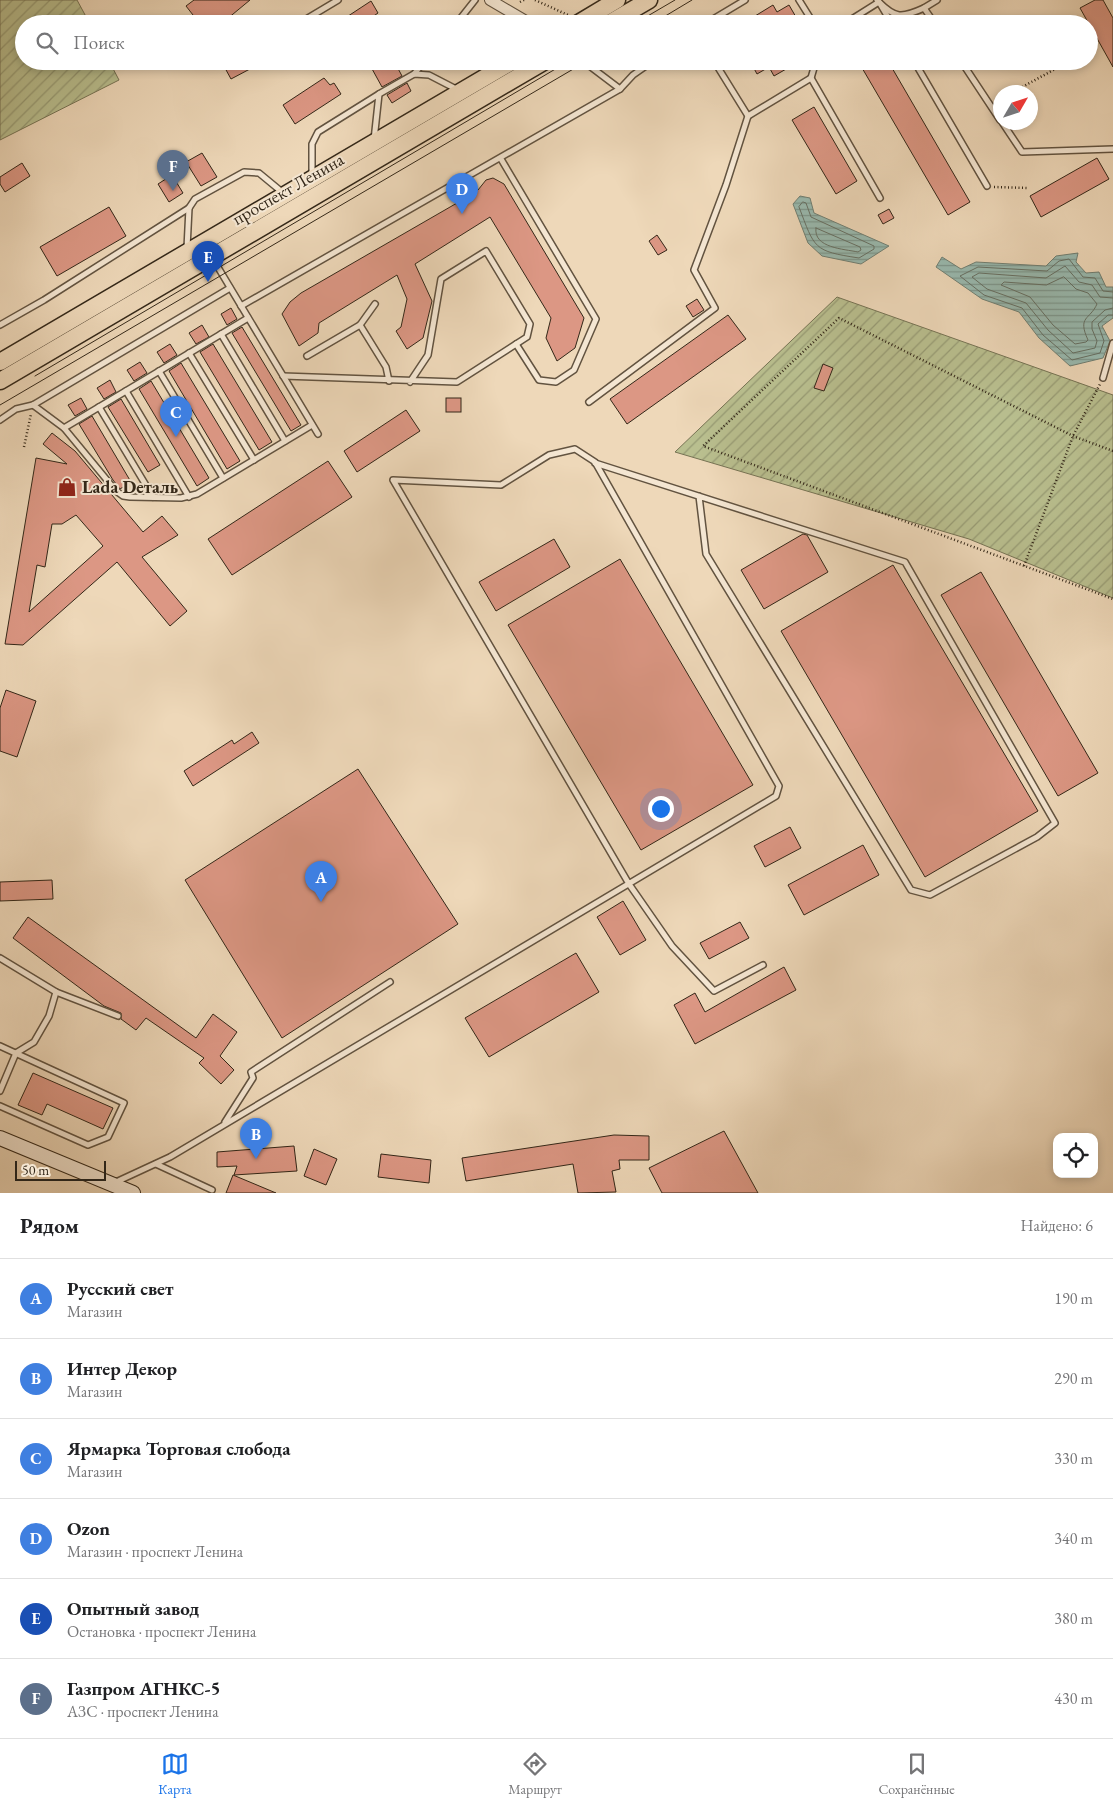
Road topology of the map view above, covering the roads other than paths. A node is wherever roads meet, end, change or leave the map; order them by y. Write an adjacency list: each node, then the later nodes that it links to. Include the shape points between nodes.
1 (338, 0): 11 (lane)
2 (475, 0): 12 (lane)
3 (490, 0): 13 (street)
4 (617, 0): 14 (main road)
5 (648, 0): 15 (main road)
6 (745, 0): 16 (lane)
7 (799, 0): 17 (lane)
8 (937, 0): 10 (lane)
9 (878, 1): 18 (lane); 19 (lane); 20 (lane, via 892,14)
10 (924, 8): 21 (lane); 22 (lane)
11 (313, 15)
12 (463, 15)
13 (516, 15)
14 (586, 15)
15 (623, 15)
16 (721, 15)
17 (808, 15)
18 (857, 15)
19 (887, 15)
20 (899, 15)
21 (908, 15)
22 (929, 15)
23 (417, 70): 32 (lane)
24 (497, 70): 35 (main road, проспект Ленина)
25 (530, 70): 50 (main road, проспект Ленина)
26 (595, 70): 34 (lane)
27 (640, 70): 34 (lane)
28 (720, 70): 38 (lane)
29 (814, 70): 33 (lane)
30 (919, 70): 44 (lane)
31 (966, 70): 37 (lane)
32 (414, 74): 35 (lane, via 429,76); 36 (lane)
33 (812, 78): 38 (lane); 46 (lane)
34 (620, 89): 42 (lane)
35 (461, 91): 40 (main road, проспект Ленина)
36 (379, 94): 40 (lane); 43 (lane, via 318,132 312,144)
37 (993, 109)
38 (748, 116): 70 (lane, via 694,270 715,308)
39 (1007, 130): 41 (lane, via 1022,152)
40 (373, 143): 43 (main road, проспект Ленина)
41 (1113, 149)
42 (501, 159): 53 (lane); 59 (lane, via 596,319 574,370 556,382 539,380)
43 (312, 178): 45 (main road, проспект Ленина)
44 (987, 186)
45 (284, 194): 47 (lane, via 259,173 244,172 195,199); 48 (main road, проспект Ленина)
46 (880, 198)
47 (189, 208): 49 (lane); 55 (lane)
48 (203, 242): 49 (main road, проспект Ленина); 50 (main road)
49 (187, 252): 62 (main road, проспект Ленина)
50 (212, 257): 51 (lane); 66 (main road, проспект Ленина)
51 (230, 288): 53 (lane); 71 (lane)
52 (375, 304): 56 (lane)
53 (241, 306): 54 (lane)
54 (248, 318): 57 (lane); 64 (lane)
55 (0, 325)
56 (360, 325): 61 (lane); 67 (lane, via 386,367)
57 (221, 334): 60 (lane); 77 (lane)
58 (1113, 343): 65 (lane)
59 (516, 344): 68 (lane, via 457,382); 68 (lane, via 527,337 530,324 486,251 441,279 428,355)
60 (189, 353): 63 (lane); 78 (lane)
61 (307, 356)
62 (0, 362)
63 (159, 371): 69 (lane); 80 (lane)
64 (283, 376): 67 (lane); 74 (lane)
65 (1103, 378)
66 (0, 381)
67 (389, 381): 68 (lane)
68 (410, 382)
69 (126, 391): 72 (lane); 83 (lane)
70 (589, 402)
71 (33, 405): 73 (lane, via 16,409); 75 (lane)
72 (99, 407): 75 (lane); 82 (lane)
73 (0, 420)
74 (312, 425): 76 (lane); 77 (lane)
75 (64, 428): 82 (lane, via 119,494)
76 (318, 434)
77 (286, 441): 78 (lane)
78 (254, 460): 80 (lane)
79 (594, 462): 81 (lane); 84 (lane, via 779,786 776,796); 84 (lane, via 575,449 549,455 502,485 393,480)
80 (223, 478): 83 (lane)
81 (699, 496): 81 (lane, via 905,562 1055,823 1037,837 930,895 911,890 706,554)
82 (153, 497): 83 (lane)
83 (189, 497)
84 (629, 884): 86 (lane, via 672,946 714,991); 94 (lane)
85 (0, 958): 88 (lane)
86 (763, 965)
87 (390, 982): 94 (lane, via 251,1072 253,1078)
88 (56, 992): 89 (lane); 91 (lane, via 49,1016 34,1042)
89 (118, 1016)
90 (0, 1046): 91 (lane)
91 (16, 1053): 92 (lane); 93 (lane, via 124,1103 108,1137 88,1145)
92 (0, 1091)
93 (0, 1106)
94 (225, 1123): 96 (lane)
95 (0, 1138): 97 (street)
96 (156, 1164): 97 (lane); 98 (lane)
97 (110, 1184): 99 (street)
98 (212, 1190)
99 (133, 1193)

